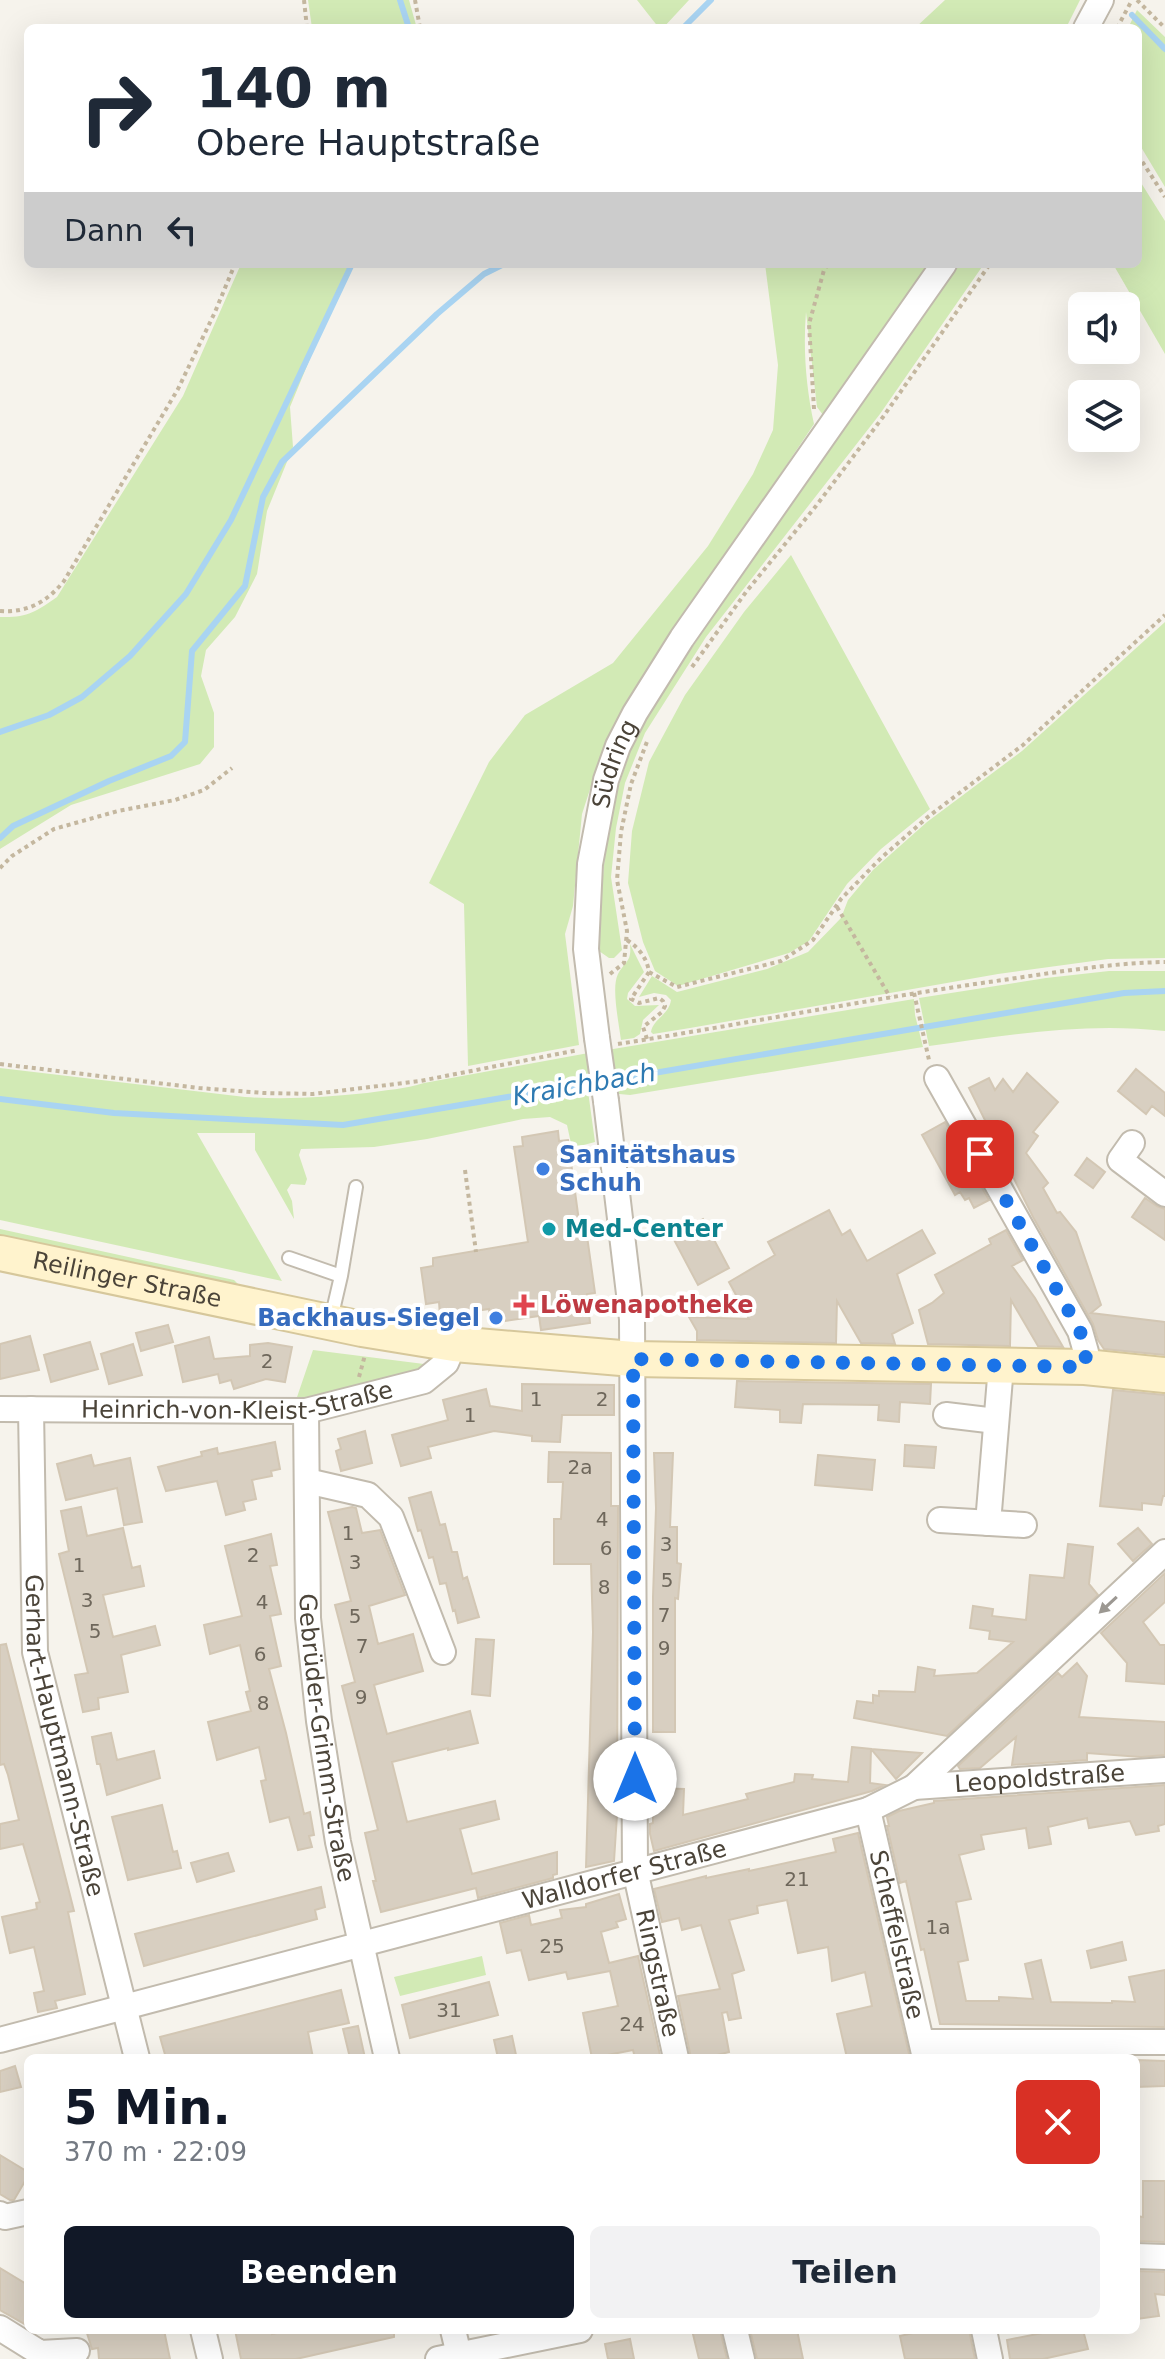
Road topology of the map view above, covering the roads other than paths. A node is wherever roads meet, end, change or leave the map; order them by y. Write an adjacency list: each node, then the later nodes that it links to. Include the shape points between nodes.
1 (1101, 0): 2 (street)
2 (1088, 24)
3 (941, 268): 13 (street, Südring, bridge, via 682,638 635,713 606,780 590,864 586,949)
4 (932, 1067): 15 (street, via 1080,1331)
5 (1132, 1143): 7 (street, via 1120,1160)
6 (356, 1187): 10 (lane)
7 (1165, 1194)
8 (0, 1253): 11 (main road, Reilinger Straße)
9 (289, 1258): 10 (lane)
10 (341, 1276): 11 (lane)
11 (330, 1322): 12 (main road, Reilinger Straße)
12 (454, 1344): 13 (main road, Reilinger Straße); 19 (street, Heinrich-von-Kleist-Straße, via 446,1363 424,1381)
13 (633, 1359): 14 (main road, Reilinger Straße); 31 (street, Ringstraße)
14 (1001, 1366): 15 (main road, Reilinger Straße); 21 (street)
15 (1085, 1367): 16 (main road, Reilinger Straße)
16 (1165, 1375)
17 (0, 1409): 18 (street, Heinrich-von-Kleist-Straße)
18 (31, 1409): 19 (street, Heinrich-von-Kleist-Straße); 33 (street, Gerhart-Hauptmann-Straße, via 35,1652)
19 (306, 1411): 22 (street, Gebrüder-Grimm-Straße)
20 (946, 1415): 21 (street)
21 (996, 1421): 24 (street)
22 (307, 1481): 27 (street, via 368,1495 391,1517); 32 (street, Gebrüder-Grimm-Straße, via 308,1618 319,1721)
23 (940, 1520): 24 (street)
24 (988, 1523): 25 (street)
25 (1024, 1525)
26 (1165, 1552): 29 (street, Walldorfer Straße, one-way to 29)
27 (443, 1652)
28 (1165, 1770): 29 (street, Leopoldstraße)
29 (914, 1787): 30 (street, Walldorfer Straße)
30 (868, 1810): 31 (street, Walldorfer Straße); 36 (street, Scheffelstraße)
31 (635, 1870): 32 (street, Walldorfer Straße); 39 (street, Ringstraße)
32 (361, 1944): 33 (street, Walldorfer Straße); 38 (street, Gebrüder-Grimm-Straße)
33 (125, 2007): 34 (street, Walldorfer Straße); 37 (street, Gerhart-Hauptmann-Straße)
34 (0, 2040)
35 (1165, 2042): 36 (street)
36 (923, 2050)
37 (136, 2054)
38 (386, 2054)
39 (675, 2054)
40 (24, 2213): 41 (street)
41 (0, 2214)
42 (1140, 2256): 43 (street)
43 (1165, 2257)
44 (0, 2328): 50 (street, via 40,2353)
45 (204, 2334): 52 (street)
46 (453, 2334): 51 (street)
47 (561, 2334): 51 (street)
48 (736, 2334): 53 (street)
49 (985, 2334): 54 (street)
50 (77, 2351)
51 (453, 2357)
52 (210, 2359)
53 (742, 2359)
54 (990, 2359)

